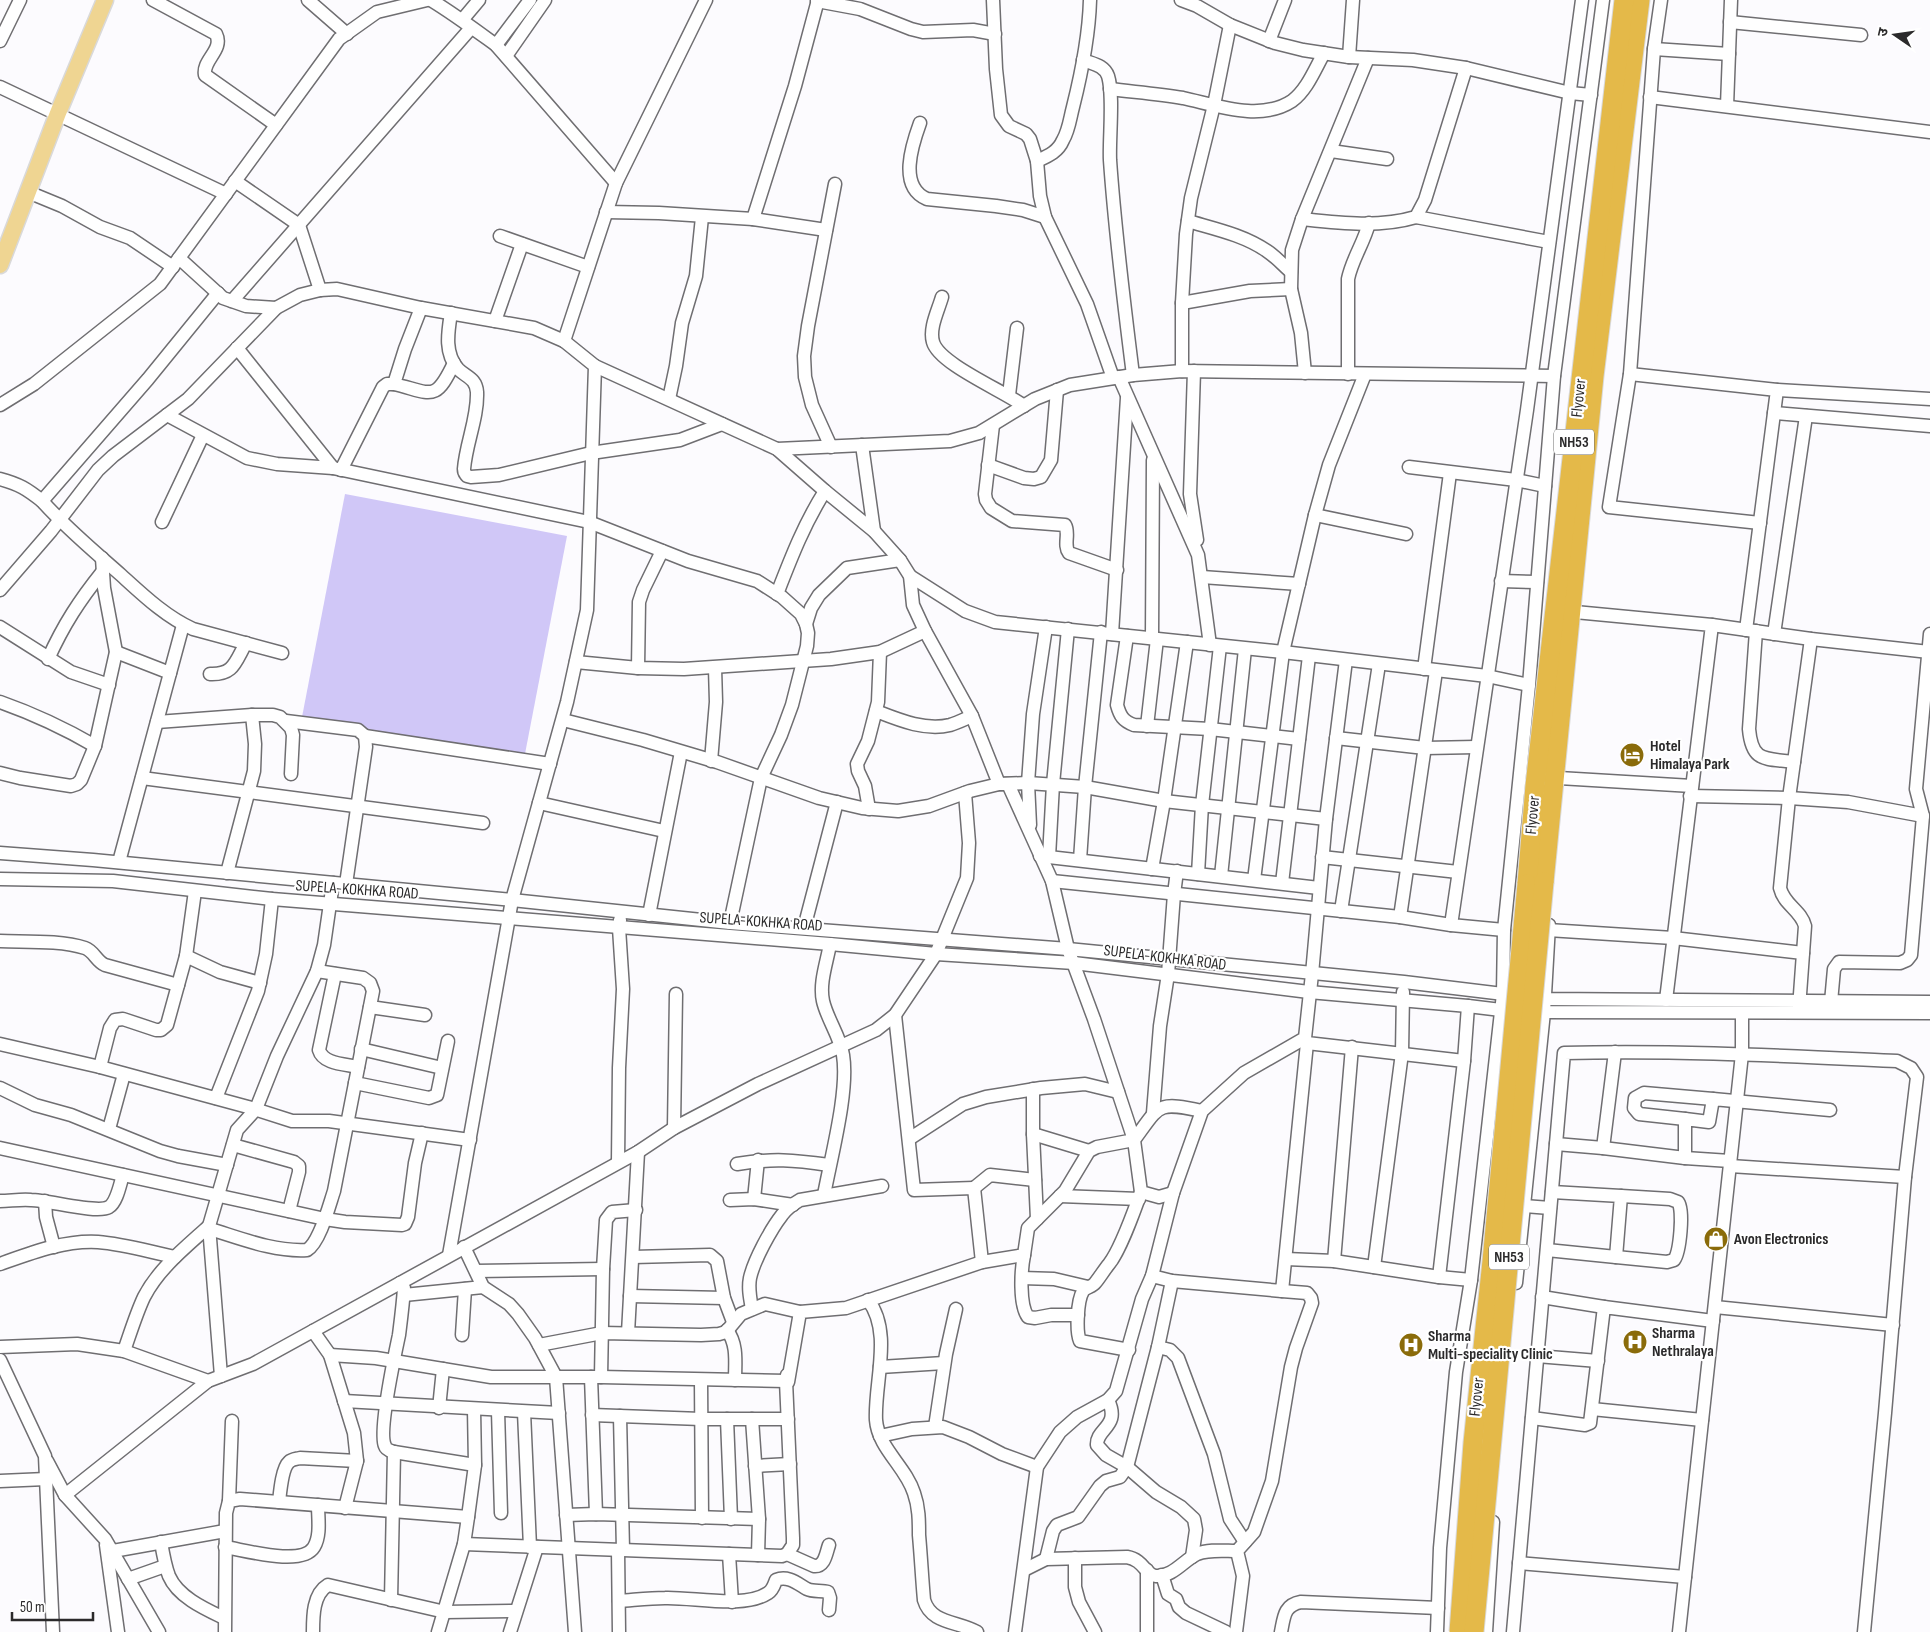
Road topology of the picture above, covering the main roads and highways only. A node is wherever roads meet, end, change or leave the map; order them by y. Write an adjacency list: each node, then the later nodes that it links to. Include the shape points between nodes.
1 (105, 0): 4 (main road, via 28,192)
2 (1624, 0): 6 (highway, Flyover / NH53, bridge, via 1535,785 1473,1443)
3 (1640, 0): 7 (highway, Flyover / NH53, bridge, via 1594,376)
4 (6, 231): 5 (main road)
5 (0, 266)
6 (1459, 1632)
7 (1474, 1632)

